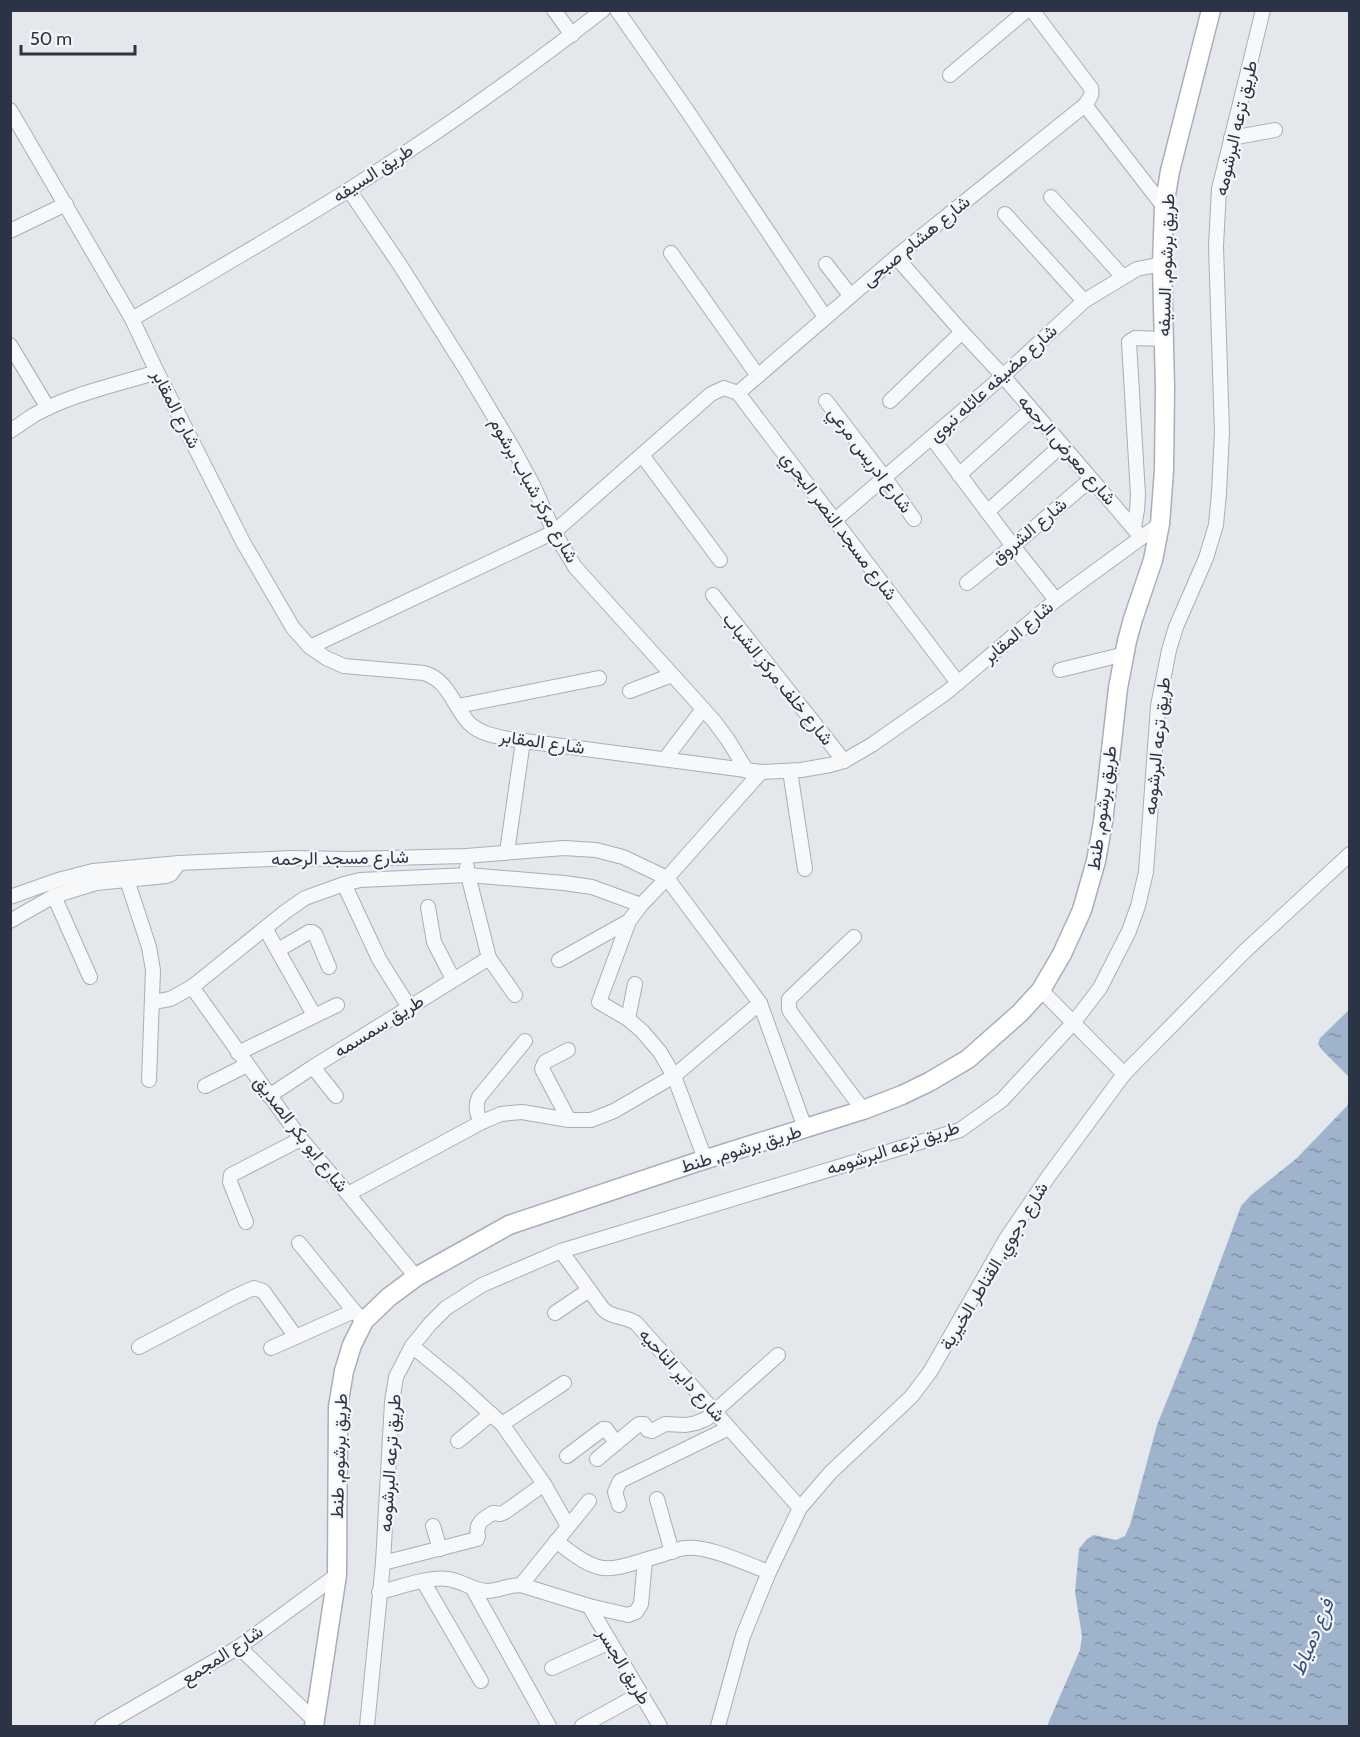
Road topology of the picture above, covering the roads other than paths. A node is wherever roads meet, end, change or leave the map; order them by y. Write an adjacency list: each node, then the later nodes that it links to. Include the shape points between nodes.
1 (554, 10): 8 (street)
2 (603, 10): 8 (street, طريق السيفه)
3 (617, 10): 27 (street)
4 (1027, 10): 9 (street)
5 (1032, 10): 10 (street, شارع هشام صبحى, via 1091,90)
6 (1211, 10): 17 (main road, طريق برشوم, السيفه)
7 (1263, 10): 13 (street, طريق ترعه البرشومه)
8 (572, 35): 14 (street, طريق السيفه)
9 (950, 75)
10 (1085, 105): 17 (street); 21 (street, شارع هشام صبحى)
11 (10, 111): 16 (street, شارع المقابر)
12 (1275, 130): 13 (street)
13 (1232, 138): 106 (street, طريق ترعه البرشومه, via 1219,189 1217,220 1221,432 1216,525 1169,650 1158,706 1146,872 1138,906 1100,988)
14 (348, 190): 28 (street, طريق السيفه); 51 (street, شارع مركز شباب برشوم, via 471,378 519,458)
15 (1051, 197): 24 (street)
16 (66, 204): 19 (street); 28 (street, شارع المقابر)
17 (1164, 207): 23 (main road, طريق برشوم, السيفه)
18 (1005, 214): 26 (street)
19 (10, 231)
20 (671, 253): 33 (street)
21 (896, 256): 25 (street, شارع هشام صبحى); 29 (street, شارع معرض الرحمه)
22 (826, 264): 25 (street)
23 (1162, 264): 24 (street, شارع مضيفه عائله نبوى, via 1137,269); 30 (main road, طريق برشوم, السيفه)
24 (1123, 277): 26 (street, شارع مضيفه عائله نبوى)
25 (850, 295): 27 (street, شارع هشام صبحى)
26 (1084, 301): 34 (street, شارع مضيفه عائله نبوى)
27 (825, 317): 33 (street, شارع هشام صبحى)
28 (132, 319): 32 (street, شارع المقابر)
29 (962, 332): 34 (street, شارع معرض الرحمه); 37 (street)
30 (1163, 339): 50 (main road, طريق برشوم, السيفه, via 1164,470); 52 (street, via 1129,342)
31 (10, 345): 38 (street)
32 (157, 372): 38 (street); 58 (street, شارع المقابر, via 248,551 289,621)
33 (758, 376): 35 (street, شارع هشام صبحى)
34 (1003, 376): 39 (street, شارع معرض الرحمه); 41 (street, شارع مضيفه عائله نبوى)
35 (738, 393): 43 (street, via 724,388 711,394); 49 (street, شارع مسجد النصر البحري)
36 (826, 400): 45 (street, شارع ادريس مرعي)
37 (890, 401)
38 (48, 408): 40 (street)
39 (1031, 410): 42 (street, شارع معرض الرحمه); 44 (street)
40 (10, 431)
41 (932, 438): 44 (street); 45 (street, شارع مضيفه عائله نبوى)
42 (1062, 445): 46 (street, شارع معرض الرحمه); 47 (street)
43 (642, 454): 51 (street); 54 (street)
44 (959, 475): 47 (street)
45 (885, 478): 48 (street, شارع ادريس مرعي); 49 (street, شارع مضيفه عائله نبوى)
46 (1091, 479): 52 (street, شارع معرض الرحمه); 53 (street, شارع الشروق)
47 (987, 512): 53 (street)
48 (914, 519)
49 (835, 520): 63 (street, شارع مسجد النصر البحري)
50 (1160, 524): 52 (street, شارع المقابر); 59 (main road, طريق برشوم, طنط)
51 (554, 532): 58 (street); 61 (street, شارع مركز شباب برشوم, via 575,567)
52 (1137, 532): 57 (street, شارع المقابر)
53 (1013, 546): 55 (street, شارع الشروق); 57 (street)
54 (720, 560)
55 (967, 583)
56 (713, 596): 69 (street, شارع خلف مركز الشباب)
57 (1056, 600): 63 (street, شارع المقابر)
58 (310, 647): 65 (street, شارع المقابر, via 344,666 431,675)
59 (1125, 654): 60 (street); 98 (main road, طريق برشوم, طنط, via 1096,861 1082,910)
60 (1060, 669)
61 (672, 675): 64 (street); 66 (street, شارع مركز شباب برشوم)
62 (599, 678): 65 (street)
63 (958, 683): 69 (street, شارع المقابر, via 903,725)
64 (630, 691)
65 (458, 705): 67 (street, شارع المقابر, via 470,724 481,731)
66 (704, 709): 68 (street); 70 (street, شارع مركز شباب برشوم)
67 (523, 741): 68 (street, شارع المقابر); 72 (street)
68 (664, 759): 70 (street, شارع المقابر)
69 (844, 761): 71 (street, شارع المقابر)
70 (754, 771): 71 (street, شارع المقابر); 79 (street)
71 (790, 771): 76 (street)
72 (507, 852): 74 (street, شارع مسجد الرحمه); 79 (street, شارع مسجد الرحمه, via 596,850 623,857)
73 (1350, 854): 112 (street, شارع دجوي, القناطر الخيرية, via 1245,951)
74 (466, 856): 75 (street, شارع مسجد الرحمه); 77 (street)
75 (179, 863): 78 (street, شارع مسجد الرحمه); 80 (street, via 166,876)
76 (805, 869)
77 (468, 875): 81 (street); 84 (street, via 592,887); 91 (street)
78 (94, 877): 80 (street); 82 (street); 83 (street, شارع مسجد الرحمه, via 58,880)
79 (667, 879): 84 (street); 101 (street)
80 (127, 880): 100 (street, via 150,947)
81 (344, 884): 88 (street, via 305,898); 103 (street, via 379,959)
82 (54, 896): 86 (street); 94 (street)
83 (10, 897)
84 (641, 905): 87 (street)
85 (428, 907): 95 (street, via 434,942)
86 (12, 916)
87 (629, 921): 92 (street); 105 (street, via 599,1003)
88 (265, 928): 90 (street); 97 (street)
89 (854, 937): 118 (street, via 789,999 789,1004 792,1014)
90 (278, 950): 93 (street, via 312,932); 104 (street)
91 (489, 958): 95 (street, طريق سمسمه); 99 (street)
92 (560, 960)
93 (329, 967)
94 (90, 977)
95 (453, 979): 103 (street, طريق سمسمه)
96 (635, 984): 105 (street)
97 (192, 987): 100 (street, via 170,999); 109 (street, شارع ابو بكر الصديق)
98 (1041, 990): 106 (street); 118 (main road, طريق برشوم, طنط, via 968,1059 929,1083)
99 (515, 995)
100 (153, 1002): 114 (street)
101 (760, 1003): 113 (street); 121 (street)
102 (337, 1005): 104 (street)
103 (409, 1007): 111 (street, طريق سمسمه)
104 (314, 1015): 109 (street)
105 (628, 1019): 113 (street, via 652,1041)
106 (1074, 1022): 112 (street); 127 (street, طريق ترعه البرشومه, via 1002,1100 960,1130)
107 (525, 1041): 120 (street, via 479,1097 477,1112)
108 (568, 1050): 119 (street, via 545,1062 543,1069)
109 (238, 1053): 110 (street, شارع ابو بكر الصديق)
110 (247, 1065): 115 (street); 116 (street, شارع ابو بكر الصديق)
111 (313, 1066): 116 (street, طريق سمسمه); 117 (street)
112 (1124, 1074): 150 (street, شارع دجوي, القناطر الخيرية, via 1006,1239 930,1372 911,1397 831,1472)
113 (674, 1076): 119 (street, via 614,1111 591,1120); 123 (street)
114 (149, 1080)
115 (205, 1086)
116 (269, 1096): 122 (street, شارع ابو بكر الصديق)
117 (336, 1096)
118 (862, 1110): 121 (main road, طريق برشوم, طنط)
119 (568, 1120): 120 (street, via 522,1112 501,1114)
120 (482, 1122): 124 (street)
121 (806, 1128): 123 (main road, طريق برشوم, طنط)
122 (301, 1139): 124 (street, شارع ابو بكر الصديق); 125 (street, via 231,1175 230,1182)
123 (705, 1159): 128 (main road, طريق برشوم, طنط, via 509,1225)
124 (348, 1194): 128 (street, شارع ابو بكر الصديق)
125 (246, 1221)
126 (299, 1243): 131 (street)
127 (561, 1251): 129 (street, شارع داير الناحيه); 133 (street, طريق ترعه البرشومه, via 482,1285 446,1308)
128 (416, 1277): 131 (main road, طريق برشوم, طنط)
129 (590, 1290): 130 (street); 138 (street, شارع داير الناحيه, via 611,1316 636,1323)
130 (555, 1313)
131 (359, 1316): 132 (street); 159 (main road, طريق برشوم, طنط, via 338,1407)
132 (296, 1337): 134 (street, via 263,1291 254,1288); 135 (street)
133 (412, 1346): 139 (street); 157 (street, طريق ترعه البرشومه, via 396,1377 392,1402)
134 (139, 1347)
135 (271, 1348)
136 (778, 1355): 138 (street)
137 (564, 1383): 140 (street)
138 (714, 1411): 141 (street, شارع داير الناحيه); 143 (street, via 696,1423 665,1424 652,1431 639,1424)
139 (491, 1414): 140 (street); 142 (street)
140 (502, 1424): 146 (street)
141 (729, 1428): 149 (street, via 620,1481 615,1492); 150 (street, شارع داير الناحيه)
142 (458, 1441)
143 (616, 1443): 144 (street, via 603,1429); 145 (street)
144 (567, 1456)
145 (597, 1459)
146 (544, 1484): 152 (street); 154 (street, via 505,1512 493,1513 480,1522 477,1539)
147 (657, 1499): 155 (street)
148 (589, 1501): 152 (street)
149 (619, 1505)
150 (800, 1508): 158 (street, شارع دجوي, القناطر الخيرية)
151 (433, 1526): 154 (street)
152 (568, 1526): 153 (street)
153 (556, 1541): 156 (street, via 594,1567 615,1569); 161 (street)
154 (440, 1549): 157 (street)
155 (672, 1552): 156 (street); 158 (street, via 706,1549)
156 (645, 1560): 164 (street, via 641,1604 636,1612 627,1615)
157 (383, 1563): 163 (street, طريق ترعه البرشومه)
158 (769, 1572): 178 (street, شارع دجوي, القناطر الخيرية, via 743,1636)
159 (337, 1575): 166 (street, شارع المجمع); 170 (main road, طريق برشوم, طنط)
160 (423, 1581): 162 (street, via 448,1579); 163 (street); 168 (street)
161 (521, 1585): 162 (street, via 489,1591); 164 (street)
162 (473, 1589): 173 (street)
163 (379, 1592): 172 (street, طريق ترعه البرشومه)
164 (589, 1606): 165 (street, طريق الجسر)
165 (610, 1642): 167 (street); 169 (street, طريق الجسر)
166 (239, 1647): 170 (street); 171 (street, شارع المجمع)
167 (552, 1668)
168 (481, 1681)
169 (640, 1694): 176 (street); 177 (street, طريق الجسر)
170 (315, 1724)
171 (102, 1726)
172 (367, 1726)
173 (549, 1726)
174 (570, 1726): 175 (street)
175 (575, 1726)
176 (582, 1726)
177 (660, 1726)
178 (718, 1726)

